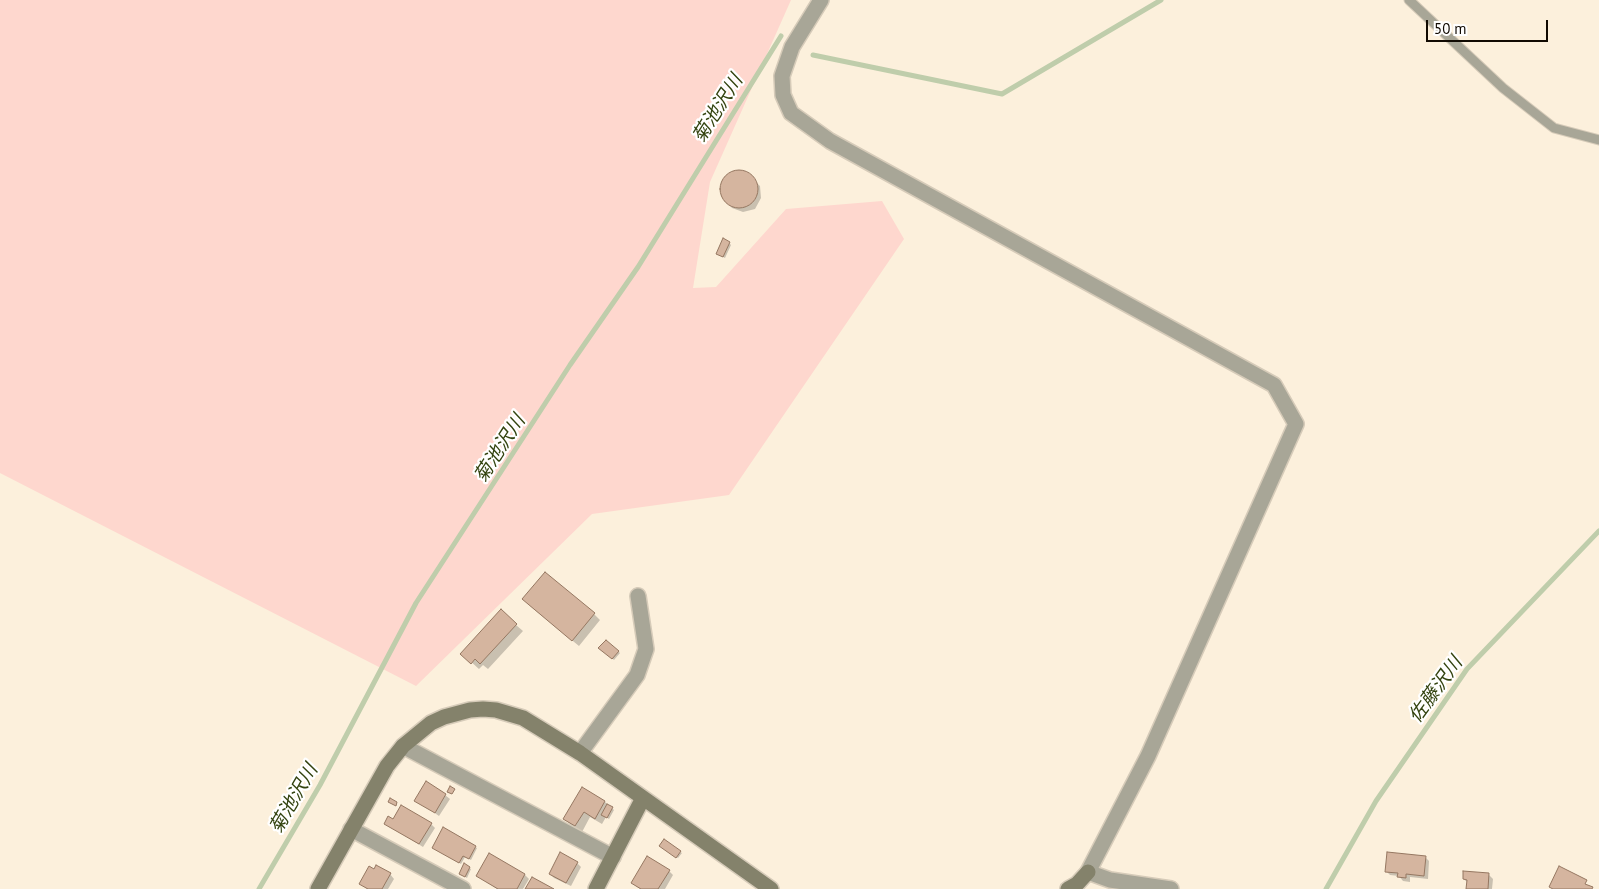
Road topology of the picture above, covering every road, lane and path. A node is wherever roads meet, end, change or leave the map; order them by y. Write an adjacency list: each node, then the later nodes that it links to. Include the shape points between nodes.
1 (821, 0): 10 (street, via 792,47 782,76 783,95 791,113 830,141 1274,385 1296,424 1148,756)
2 (1409, 0): 3 (lane, via 1503,88 1554,128)
3 (1599, 140)
4 (638, 596): 6 (street, via 646,649 637,675)
5 (403, 746): 6 (street, via 430,723 444,717 470,710 496,710 523,718); 8 (street, via 387,766); 9 (street)
6 (580, 753): 7 (street)
7 (643, 798): 9 (street); 14 (street)
8 (352, 829): 11 (street); 12 (street)
9 (613, 857): 13 (street)
10 (1088, 872): 15 (street); 16 (street, via 1110,880)
11 (318, 889)
12 (463, 889)
13 (596, 889)
14 (771, 889)
15 (1068, 889)
16 (1171, 889)

